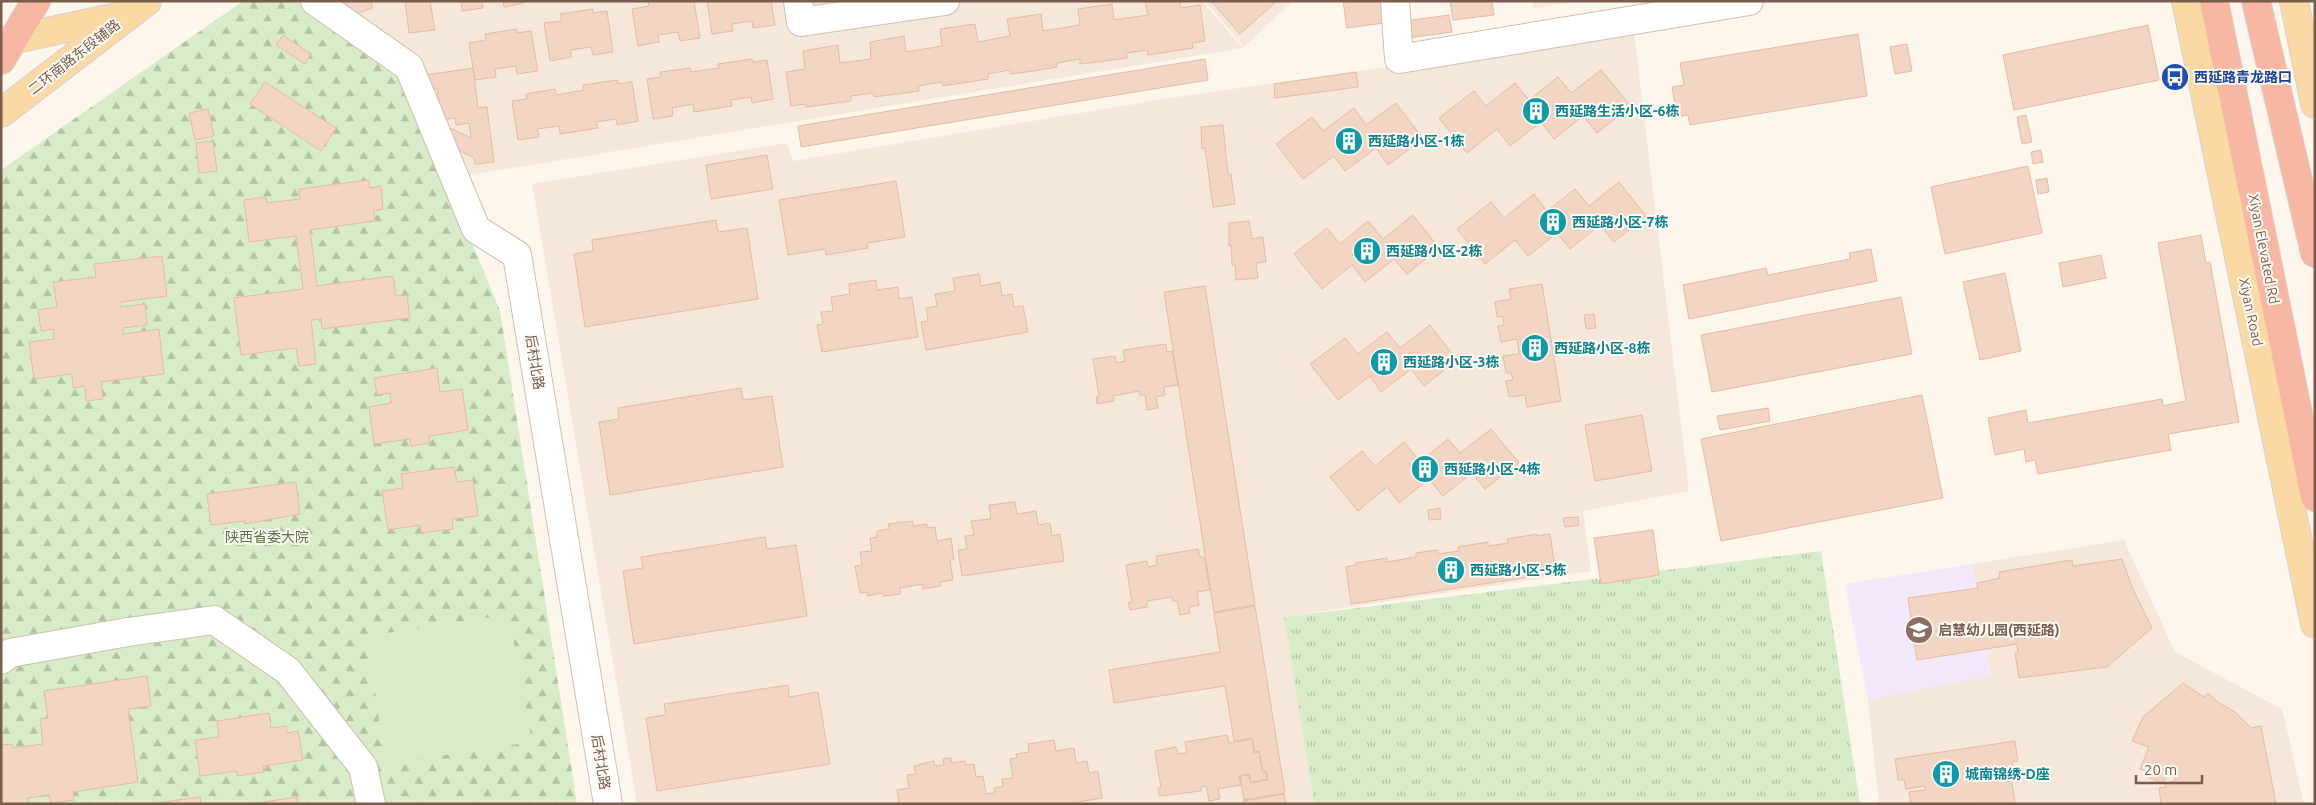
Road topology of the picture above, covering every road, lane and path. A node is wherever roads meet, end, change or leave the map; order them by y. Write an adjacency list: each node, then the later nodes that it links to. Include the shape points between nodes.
1 (36, 1): 12 (highway)
2 (315, 1): 20 (street, 后村北路, via 409,66 476,229 517,255)
3 (798, 1): 4 (street, via 801,22)
4 (945, 1)
5 (1395, 1): 6 (street, via 1399,59)
6 (1749, 1)
7 (2186, 1): 17 (main road, Xiyan Road)
8 (2214, 1): 16 (highway, Xiyan Elevated Rd)
9 (2256, 1): 15 (highway)
10 (2294, 1): 13 (main road)
11 (138, 8): 12 (main road); 14 (main road, 二环南路东段辅路)
12 (5, 47)
13 (2315, 104)
14 (1, 112)
15 (2315, 254)
16 (2315, 497)
17 (2315, 624)
18 (1, 660): 19 (street, via 10,653 214,620 288,672 363,767)
19 (371, 804)
20 (608, 804)

